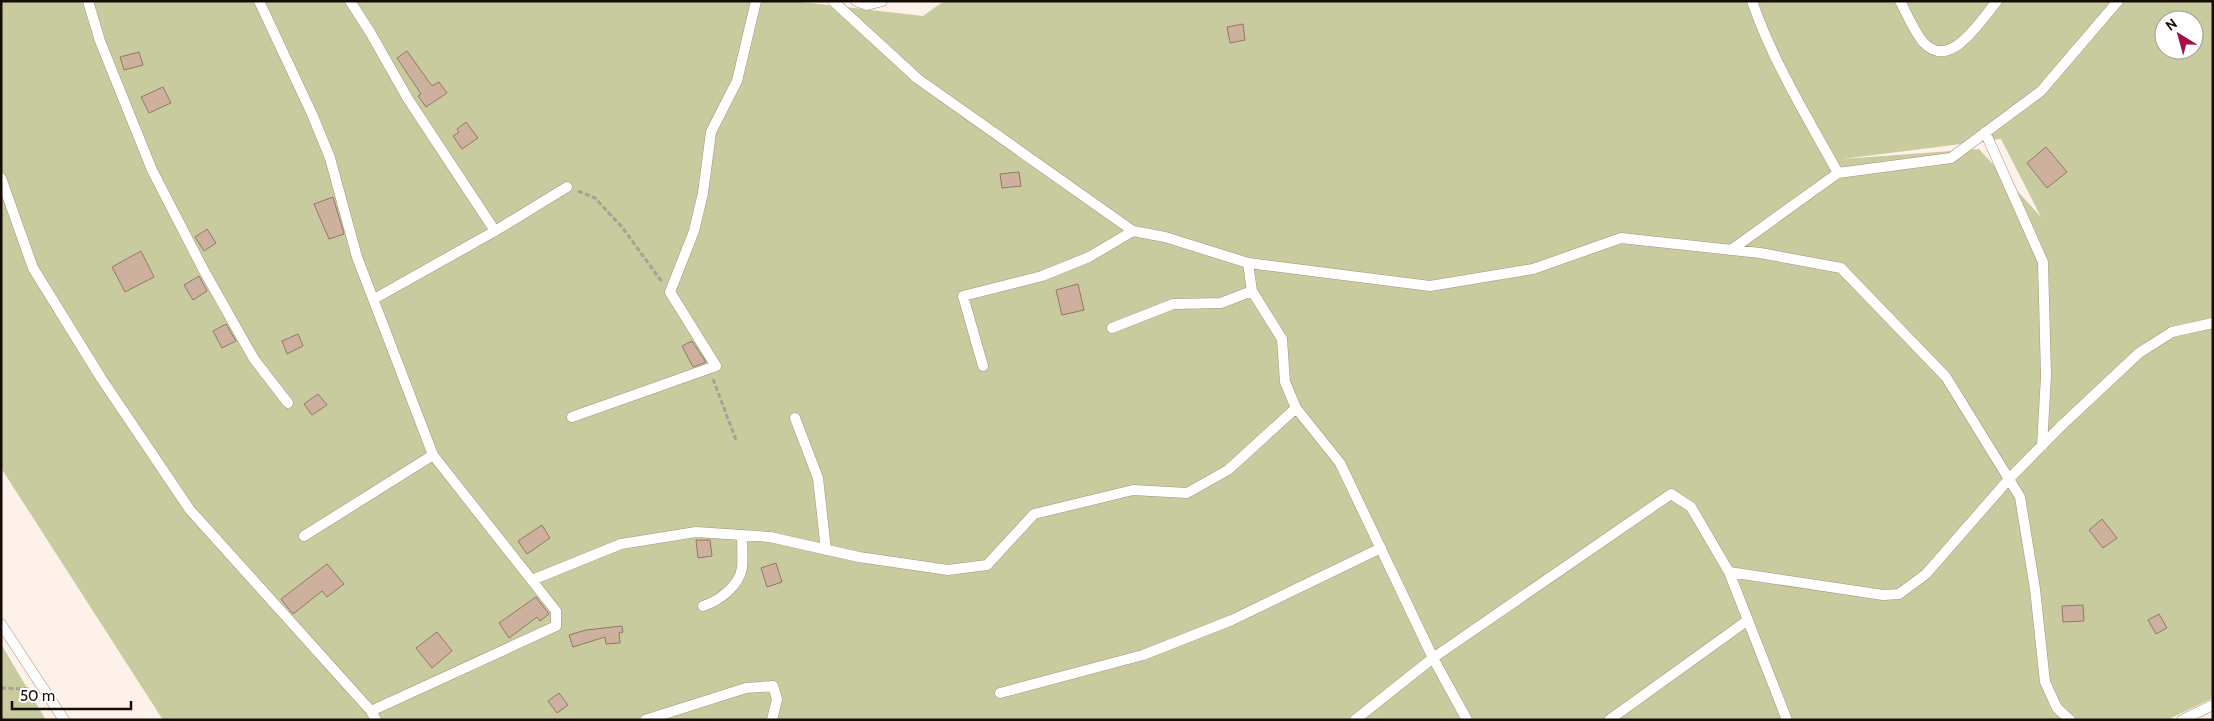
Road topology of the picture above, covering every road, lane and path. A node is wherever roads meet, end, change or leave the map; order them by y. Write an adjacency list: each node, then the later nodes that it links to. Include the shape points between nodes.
1 (88, 1): 27 (lane, via 100,42 152,170 254,359)
2 (259, 1): 22 (lane, via 330,158 357,257)
3 (350, 1): 16 (lane, via 408,99)
4 (756, 1): 21 (lane, via 737,81 711,132 703,193 694,230)
5 (833, 1): 17 (lane, via 918,78)
6 (856, 1): 7 (lane, via 867,5)
7 (882, 1)
8 (1752, 1): 13 (lane, via 1789,84)
9 (1900, 1): 10 (lane, via 1923,42 1936,52 1946,52 1963,42)
10 (1997, 1)
11 (2118, 1): 12 (lane, via 2041,91)
12 (1985, 132): 13 (lane, via 1951,158); 32 (lane, via 2043,262 2046,376)
13 (1838, 173): 18 (lane)
14 (1, 178): 49 (lane, via 33,268 101,378 190,510)
15 (568, 187): 16 (lane); 21 (path, via 595,198 622,227)
16 (495, 230): 22 (lane)
17 (1133, 231): 19 (lane, via 1165,237); 25 (lane, via 1089,257 1042,276 963,296)
18 (1731, 250): 19 (lane, via 1621,238 1533,270 1430,286); 34 (lane, via 1842,268 1946,377)
19 (1248, 263): 20 (lane)
20 (1252, 291): 24 (lane, via 1221,303 1173,304); 28 (lane, via 1282,339 1285,382)
21 (670, 292): 26 (lane, via 716,366)
22 (374, 299): 33 (lane)
23 (2213, 323): 32 (lane, via 2172,332 2140,352)
24 (1112, 328)
25 (983, 366)
26 (709, 369): 29 (lane); 31 (path)
27 (288, 403)
28 (1296, 408): 37 (lane, via 1340,463); 38 (lane, via 1228,470 1188,492 1133,490 1034,514 987,565 948,570)
29 (572, 417)
30 (795, 418): 38 (lane, via 818,478)
31 (736, 440)
32 (2042, 446): 34 (lane)
33 (433, 455): 36 (lane); 40 (lane)
34 (2009, 479): 39 (lane, via 1926,574 1899,594 1883,595); 57 (lane, via 2020,497 2045,682 2057,708)
35 (742, 535): 38 (lane, via 770,537); 40 (lane, via 696,532 621,544); 41 (lane, via 742,570 731,589)
36 (304, 536)
37 (1382, 548): 44 (lane); 47 (lane, via 1232,620 1142,655)
38 (826, 550)
39 (1729, 572): 42 (lane); 44 (lane, via 1691,507 1671,494)
40 (532, 580): 49 (lane, via 556,611 556,626)
41 (703, 606)
42 (1748, 620): 55 (lane); 56 (lane)
43 (1, 624): 46 (lane)
44 (1433, 658): 53 (lane); 54 (lane)
45 (1, 688): 46 (path)
46 (44, 690): 50 (lane)
47 (1000, 693)
48 (2213, 705): 58 (lane)
49 (373, 715)
50 (64, 720)
51 (645, 720): 52 (lane, via 746,688 772,686 777,699)
52 (772, 720)
53 (1355, 720)
54 (1468, 720)
55 (1609, 720)
56 (1787, 720)
57 (2070, 720)
58 (2182, 720)

